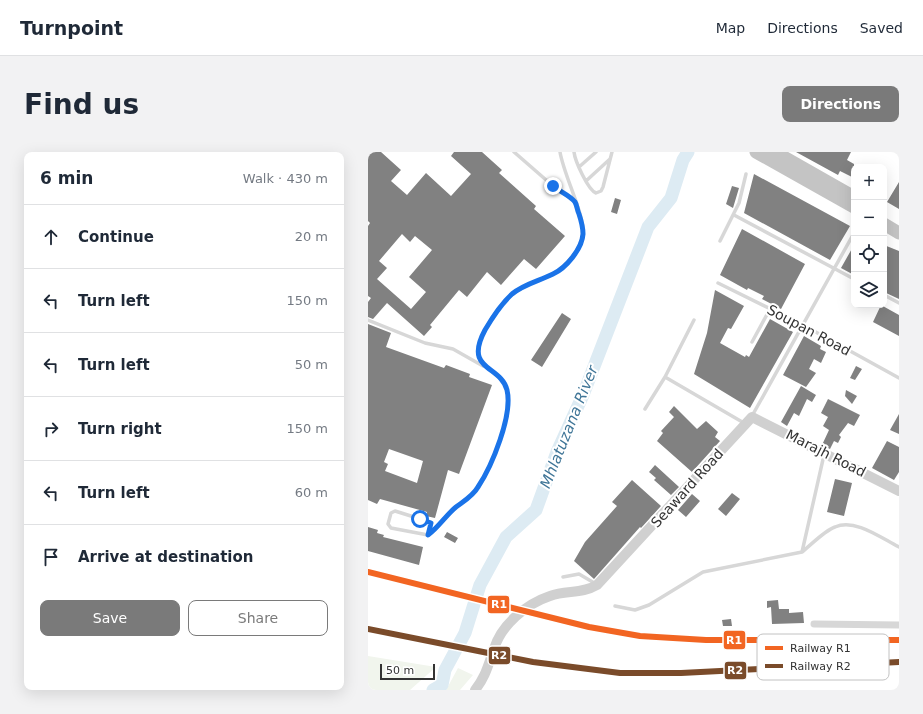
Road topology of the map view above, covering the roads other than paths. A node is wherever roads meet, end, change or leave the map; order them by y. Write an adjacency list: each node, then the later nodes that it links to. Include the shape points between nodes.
1 (514, 152): 13 (lane)
2 (560, 152): 13 (lane, via 565,176)
3 (574, 152): 9 (lane)
4 (596, 152): 9 (lane)
5 (612, 152): 8 (lane)
6 (756, 152): 7 (highway)
7 (777, 155): 12 (highway); 14 (highway)
8 (611, 158): 11 (lane); 11 (lane, via 601,191 593,192)
9 (579, 167): 11 (lane)
10 (746, 174): 15 (lane)
11 (586, 181)
12 (851, 195)
13 (575, 202): 32 (lane, via 582,228 580,246 553,274 523,287 503,303 479,341 480,358)
14 (851, 205)
15 (734, 214): 21 (lane); 22 (lane)
16 (887, 216): 17 (highway)
17 (899, 223)
18 (887, 226): 19 (highway)
19 (899, 233)
20 (852, 236): 22 (lane, Seaward Road)
21 (720, 241)
22 (835, 268): 23 (lane); 30 (lane, Seaward Road)
23 (851, 277)
24 (718, 283): 27 (lane, Soupan Road)
25 (887, 297): 26 (lane)
26 (899, 303)
27 (770, 309): 30 (lane, Soupan Road); 31 (lane)
28 (368, 320): 32 (lane, via 425,343 453,350)
29 (694, 320): 33 (lane)
30 (803, 325): 34 (lane, Soupan Road); 36 (lane, Seaward Road)
31 (752, 342)
32 (484, 366): 39 (lane, via 502,379 507,389 507,412 496,449 478,488)
33 (665, 377): 35 (lane); 36 (lane)
34 (899, 378)
35 (645, 409)
36 (749, 420): 37 (street, Marajh Road); 43 (street, Seaward Road)
37 (824, 452): 38 (street, Marajh Road); 41 (lane)
38 (899, 491)
39 (428, 535): 39 (lane, via 391,528 388,524 391,513 396,511 430,522)
40 (899, 547): 41 (lane, via 856,526 846,525 834,527)
41 (802, 552): 44 (lane, via 703,572 649,605 635,610)
42 (563, 577): 43 (lane, via 579,574)
43 (597, 585): 47 (street, Seaward Road, via 582,592 550,596 510,621 498,639 490,665)
44 (615, 606)
45 (814, 624): 46 (street)
46 (899, 625)
47 (475, 690)

